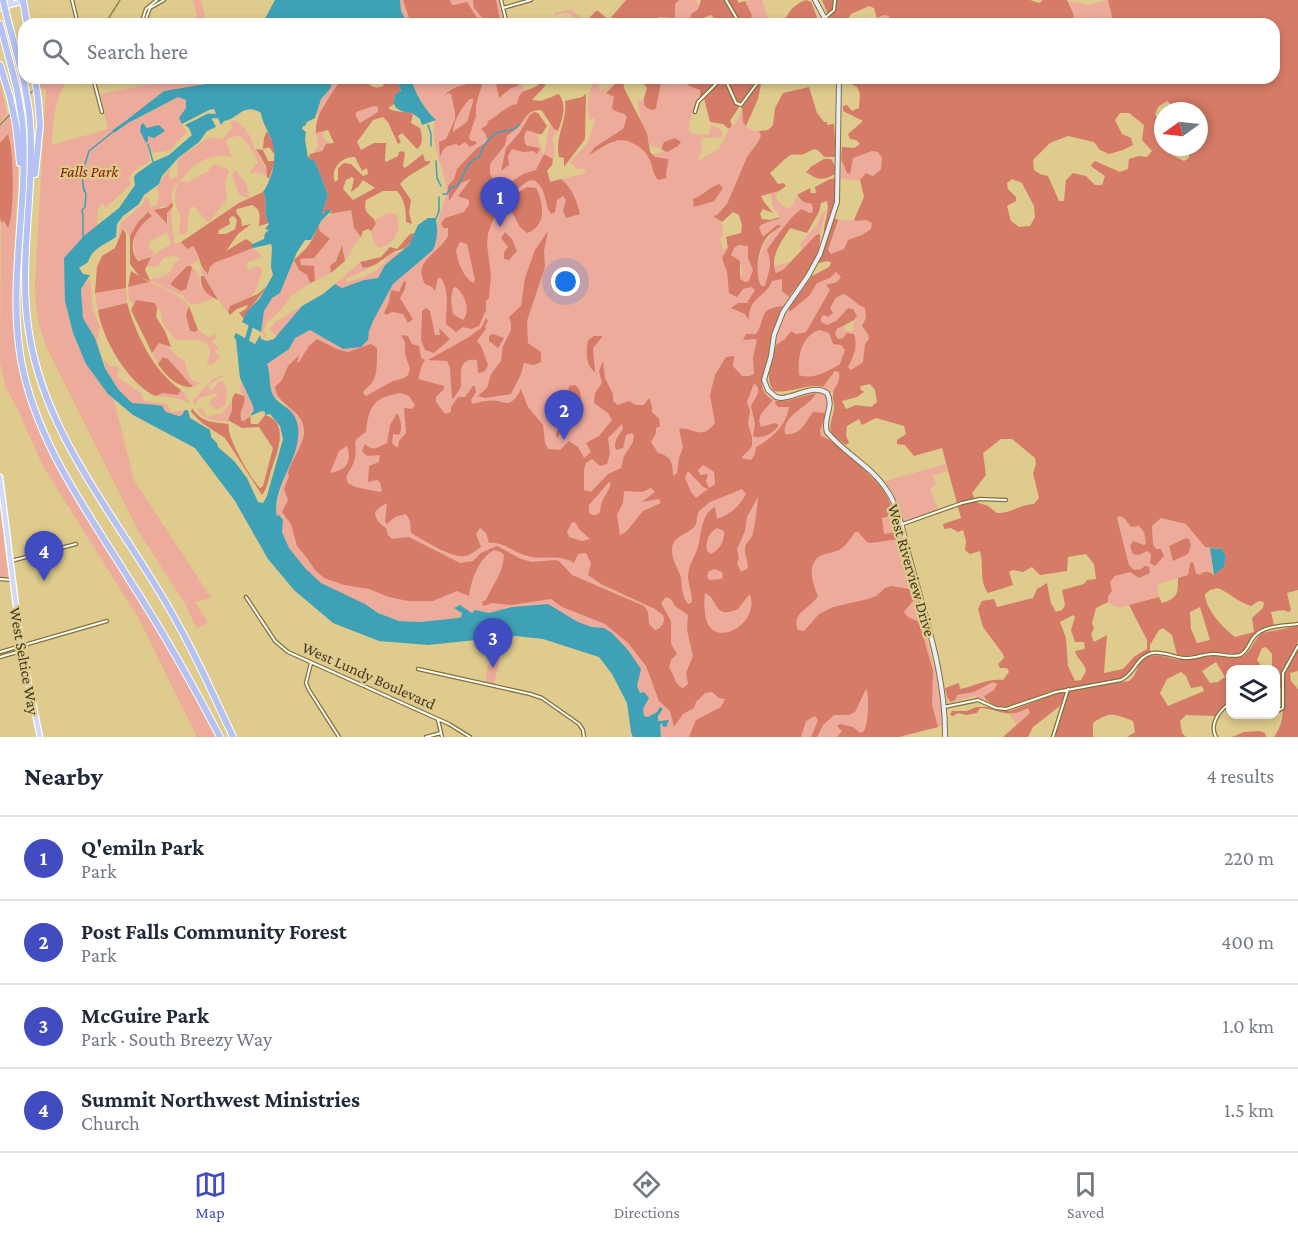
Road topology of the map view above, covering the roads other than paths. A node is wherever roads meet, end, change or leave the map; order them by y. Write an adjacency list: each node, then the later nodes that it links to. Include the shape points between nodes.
1 (11, 0): 11 (main road)
2 (25, 0): 12 (main road); 14 (highway)
3 (72, 0): 15 (street)
4 (157, 0): 16 (street, via 146,9)
5 (164, 0): 17 (street, via 150,8)
6 (501, 0): 13 (street)
7 (531, 0): 13 (street)
8 (726, 0): 19 (street)
9 (814, 0): 20 (street)
10 (835, 0): 20 (street, via 832,14)
11 (1, 2): 22 (highway, bridge)
12 (0, 8)
13 (503, 8): 18 (street)
14 (26, 18)
15 (76, 18)
16 (144, 18)
17 (146, 18)
18 (506, 18)
19 (736, 18)
20 (825, 18)
21 (0, 24): 34 (highway, bridge, via 21,119 24,171)
22 (18, 58)
23 (0, 65): 34 (highway, bridge, via 16,125 20,160)
24 (24, 84): 33 (highway, bridge, via 32,142)
25 (36, 84): 33 (highway, bridge, via 39,135)
26 (95, 84): 31 (street)
27 (716, 84): 32 (street, via 698,102)
28 (727, 84): 29 (street, via 736,103 741,105)
29 (757, 84)
30 (839, 84): 37 (street, West Riverview Drive, via 837,202 814,266 783,312 764,380 776,397 812,390 827,393 831,405 825,425 827,432 885,487)
31 (102, 112)
32 (695, 112)
33 (28, 225): 61 (highway, via 29,333 40,381 71,452 161,594)
34 (17, 261): 60 (highway, via 20,354 42,430)
35 (0, 477): 39 (main road, West Seltice Way)
36 (1006, 500): 37 (street, via 962,503)
37 (900, 525): 54 (street, West Riverview Drive, via 938,663)
38 (76, 544): 39 (street)
39 (11, 561): 41 (main road, West Seltice Way)
40 (0, 579): 41 (street)
41 (12, 580): 46 (main road, West Seltice Way)
42 (246, 597): 51 (street, West Lundy Boulevard, via 282,647)
43 (107, 621): 46 (street)
44 (1298, 624): 53 (street, via 1261,631 1238,655 1215,653 1185,658 1153,653 1141,658 1126,678)
45 (1298, 646): 56 (street, via 1283,673)
46 (23, 647): 47 (street); 49 (street); 59 (main road, West Seltice Way)
47 (6, 650): 48 (street); 49 (street)
48 (0, 652)
49 (7, 655): 50 (street)
50 (0, 657)
51 (312, 662): 57 (street, West Lundy Boulevard); 62 (street, via 306,683)
52 (418, 669): 66 (street, via 530,693 579,724)
53 (1068, 689): 54 (street, via 1006,709 978,700); 68 (street)
54 (944, 707): 67 (street, West Riverview Drive)
55 (1226, 708): 69 (street, via 1214,721)
56 (1280, 710)
57 (438, 720): 58 (street); 65 (street, West Lundy Boulevard)
58 (441, 733): 63 (street); 64 (street)
59 (40, 737)
60 (220, 737)
61 (233, 737)
62 (339, 737)
63 (426, 737)
64 (442, 737)
65 (470, 737)
66 (584, 737)
67 (945, 737)
68 (1053, 737)
69 (1216, 737)

